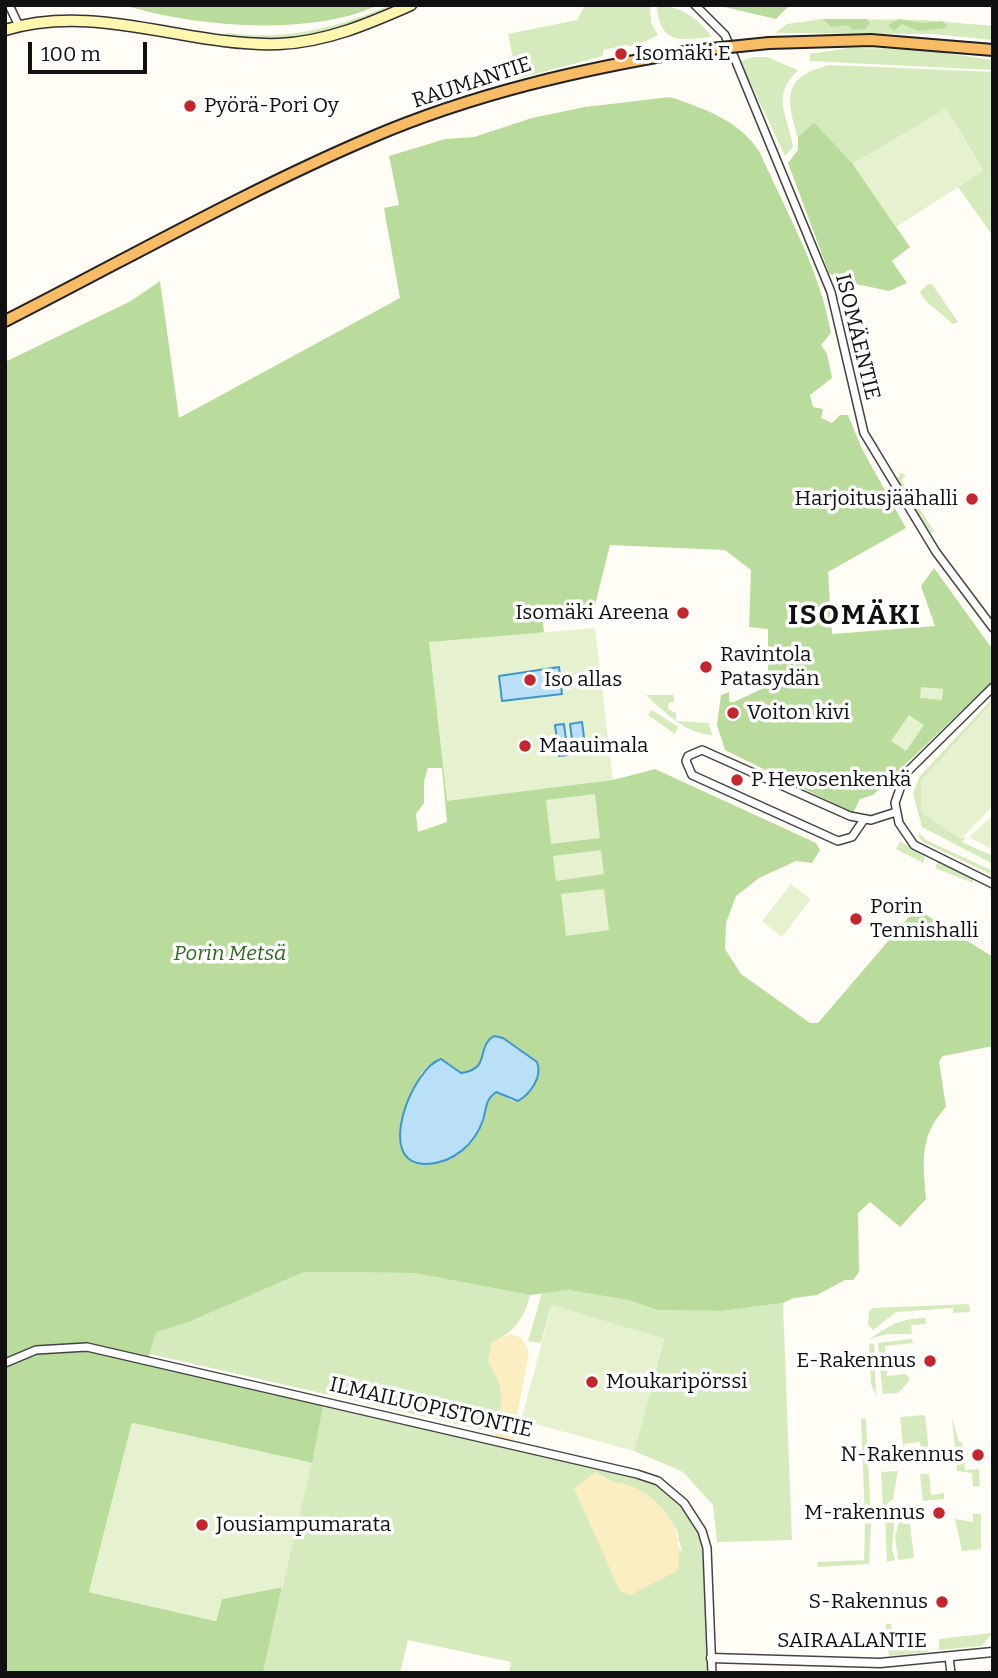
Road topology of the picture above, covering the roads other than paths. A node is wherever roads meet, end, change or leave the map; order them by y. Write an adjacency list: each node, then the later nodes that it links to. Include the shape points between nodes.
1 (9, 5): 4 (street)
2 (411, 5): 4 (main road, via 330,37 277,44 226,41 94,20)
3 (695, 5): 8 (street, ISOMÄENTIE, via 725,36 831,292 864,433 936,552)
4 (19, 26): 5 (main road)
5 (5, 30)
6 (993, 50): 7 (highway, RAUMANTIE, bridge, via 871,40 769,43 691,51 545,80 371,138)
7 (5, 321)
8 (993, 628)
9 (993, 687): 10 (street, via 905,774 896,793)
10 (896, 812): 11 (street); 12 (street, via 904,834 914,845)
11 (863, 821): 11 (street, via 702,750 686,761 692,775 838,841 852,838)
12 (993, 884)
13 (5, 1363): 16 (street, ILMAILUOPISTONTIE, via 36,1350 88,1347 657,1481 684,1503 702,1531 709,1564)
14 (993, 1652): 15 (street, SAIRAALANTIE)
15 (949, 1657): 16 (street, SAIRAALANTIE, via 880,1663); 18 (street)
16 (711, 1658): 17 (street, ILMAILUOPISTONTIE)
17 (712, 1673)
18 (951, 1673)

